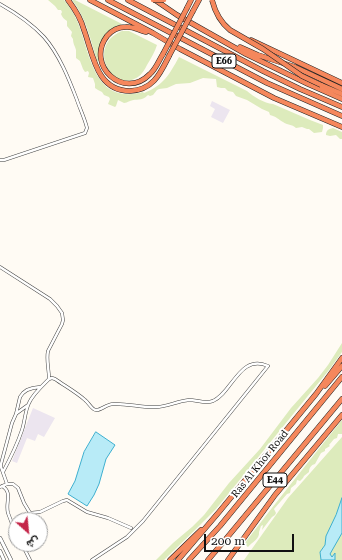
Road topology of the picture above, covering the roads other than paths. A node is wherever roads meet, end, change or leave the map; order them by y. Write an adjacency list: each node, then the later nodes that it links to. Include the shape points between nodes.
1 (68, 0): 8 (highway, bridge, via 81,20 98,71 111,85 132,91 147,87 158,77)
2 (90, 0): 11 (highway)
3 (108, 0): 19 (highway, E66, via 266,83)
4 (128, 0): 18 (highway, E66, via 263,71)
5 (154, 0): 6 (highway, bridge); 13 (highway)
6 (164, 0)
7 (191, 0): 11 (highway, bridge, via 150,75 143,80 127,84 119,82 104,68 101,50 104,40 113,31 127,27)
8 (199, 0)
9 (212, 0): 12 (highway, bridge, via 222,23)
10 (0, 4): 21 (street, via 27,22 51,46 71,86 87,128 85,133)
11 (153, 33): 20 (highway, via 274,98)
12 (238, 35): 14 (highway, bridge); 16 (highway, bridge, via 302,76)
13 (224, 40): 15 (highway); 17 (highway, via 270,66)
14 (342, 83)
15 (342, 88)
16 (342, 94)
17 (342, 99)
18 (342, 107)
19 (342, 116)
20 (342, 127)
21 (0, 160)
22 (0, 267): 26 (street, via 50,299 62,313 62,324 47,354)
23 (342, 358): 28 (highway)
24 (342, 366): 28 (highway)
25 (342, 377): 46 (highway, Ras Al Khor Road / E44)
26 (49, 379): 27 (street); 43 (street, via 55,379 83,398 95,410 114,404 155,407 187,400 205,403 212,401 220,396 245,368 258,364 268,366 143,521 127,537)
27 (41, 387): 30 (street); 31 (street, via 23,393)
28 (316, 394): 37 (highway)
29 (342, 398): 47 (highway, E44)
30 (28, 405): 31 (street); 33 (street, via 12,456)
31 (16, 414): 33 (street, via 2,461)
32 (342, 415): 48 (highway, via 275,495)
33 (3, 472): 34 (street)
34 (7, 484): 35 (street); 38 (street, via 13,484 18,488 30,513 40,512 67,500 87,512)
35 (1, 486): 36 (street, via 8,492)
36 (8, 512)
37 (219, 512): 44 (highway); 45 (highway)
38 (131, 528)
39 (0, 538): 42 (street)
40 (0, 551): 41 (street)
41 (4, 560)
42 (11, 560)
43 (92, 560)
44 (170, 560)
45 (178, 560)
46 (189, 560)
47 (208, 560)
48 (228, 560)

